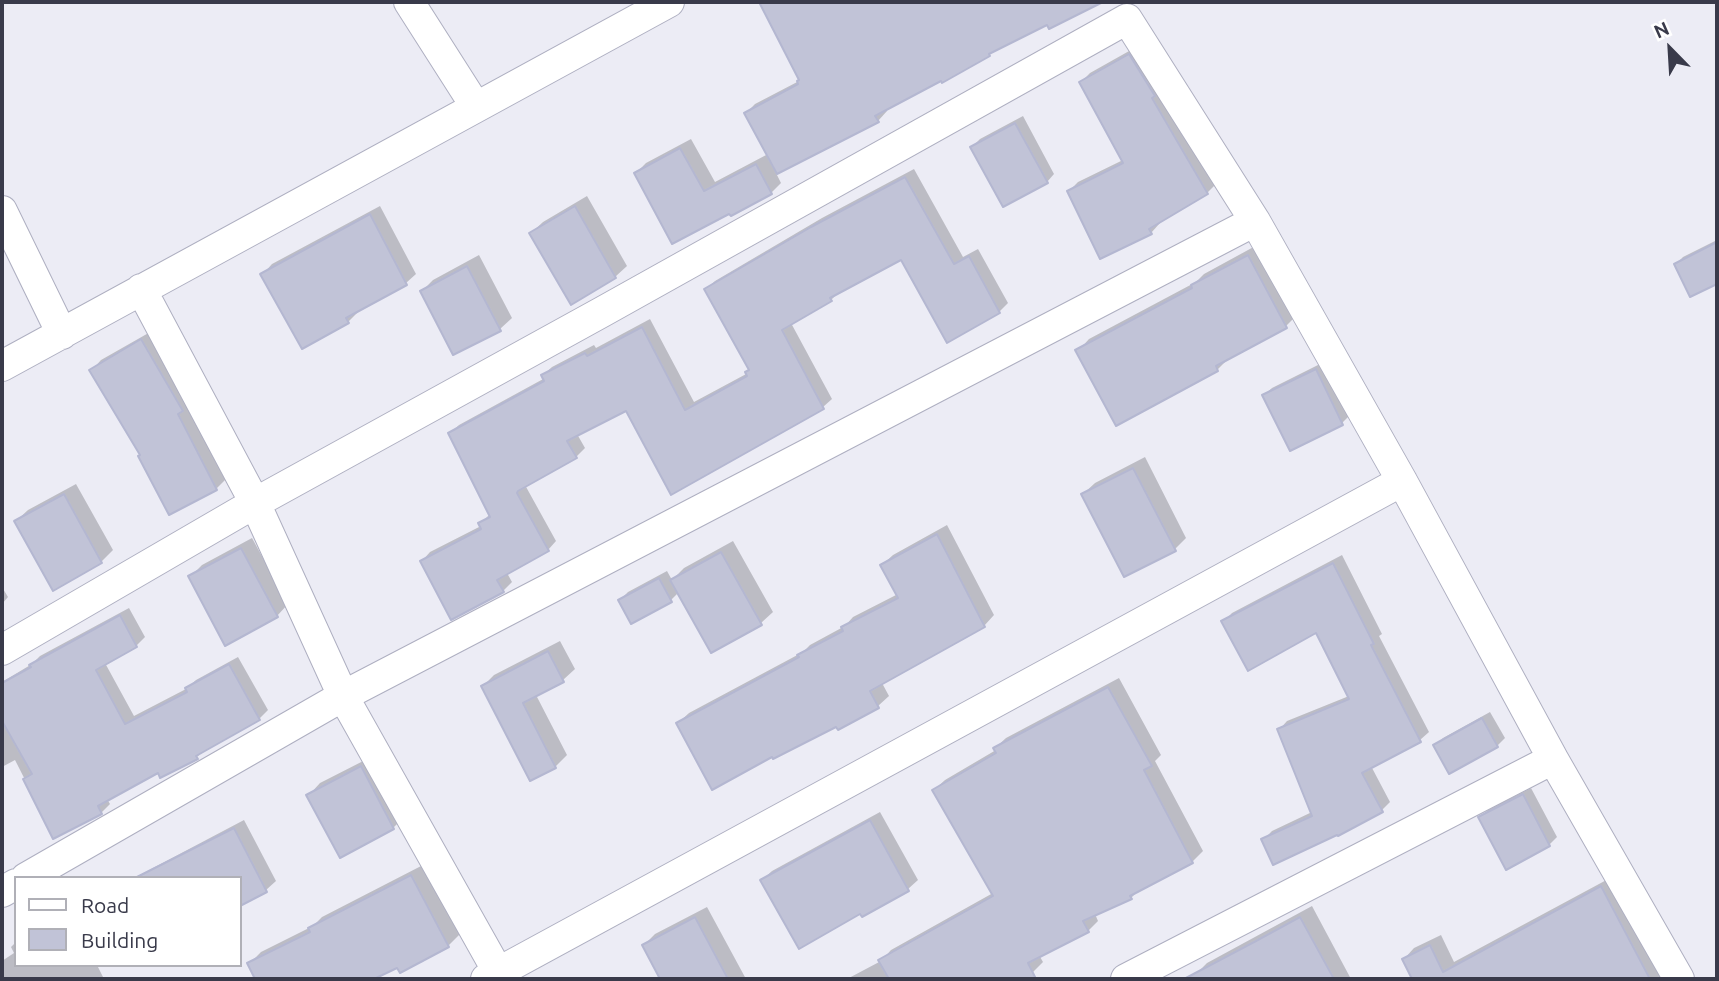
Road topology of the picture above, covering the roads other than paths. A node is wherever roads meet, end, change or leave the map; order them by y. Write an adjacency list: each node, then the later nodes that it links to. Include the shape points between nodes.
1 (409, 2): 3 (street)
2 (669, 2): 3 (street)
3 (476, 107): 6 (street)
4 (2, 211): 7 (street)
5 (1255, 221): 9 (street); 10 (street, via 1127,19); 12 (street)
6 (141, 289): 7 (street); 10 (street)
7 (62, 334): 8 (street)
8 (2, 366)
9 (1402, 481): 13 (street); 15 (street)
10 (255, 503): 11 (street); 12 (street)
11 (2, 650)
12 (343, 696): 14 (street); 15 (street)
13 (1553, 759): 16 (street); 17 (street)
14 (29, 876)
15 (496, 977)
16 (1126, 979)
17 (1679, 979)

